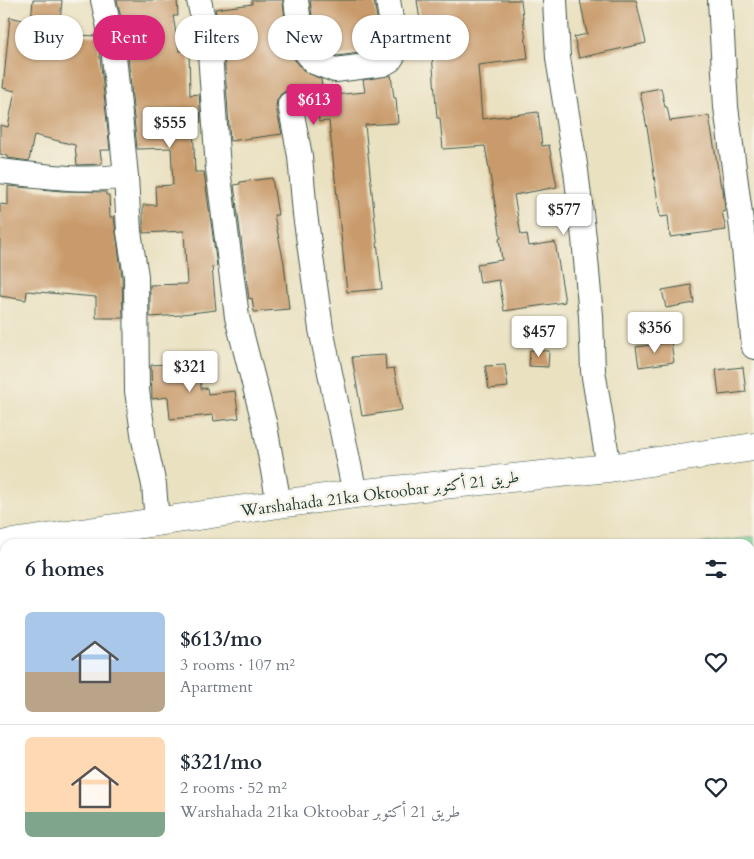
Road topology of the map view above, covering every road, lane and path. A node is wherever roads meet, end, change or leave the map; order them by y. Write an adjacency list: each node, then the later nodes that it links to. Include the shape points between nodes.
1 (103, 0): 9 (street, via 114,46)
2 (199, 0): 14 (street, via 210,53 219,178 237,317 265,426)
3 (296, 0): 4 (street, via 302,47 314,62 335,70 383,64 390,60 395,44)
4 (388, 0)
5 (555, 0): 12 (street, via 558,58 585,248 593,371)
6 (720, 0): 10 (street, via 726,107)
7 (290, 104): 13 (street, via 300,156 321,329)
8 (0, 171): 9 (street, via 59,178)
9 (126, 176): 15 (street, via 129,232 136,276 137,391)
10 (754, 347)
11 (754, 447): 12 (main road, Warshahada 21ka Oktoobar طريق 21 أكتوبر)
12 (609, 468): 13 (main road, Warshahada 21ka Oktoobar طريق 21 أكتوبر)
13 (355, 494): 14 (main road, Warshahada 21ka Oktoobar طريق 21 أكتوبر)
14 (280, 504): 15 (main road, Warshahada 21ka Oktoobar طريق 21 أكتوبر)
15 (157, 522): 16 (main road, Warshahada 21ka Oktoobar طريق 21 أكتوبر)
16 (40, 539)

